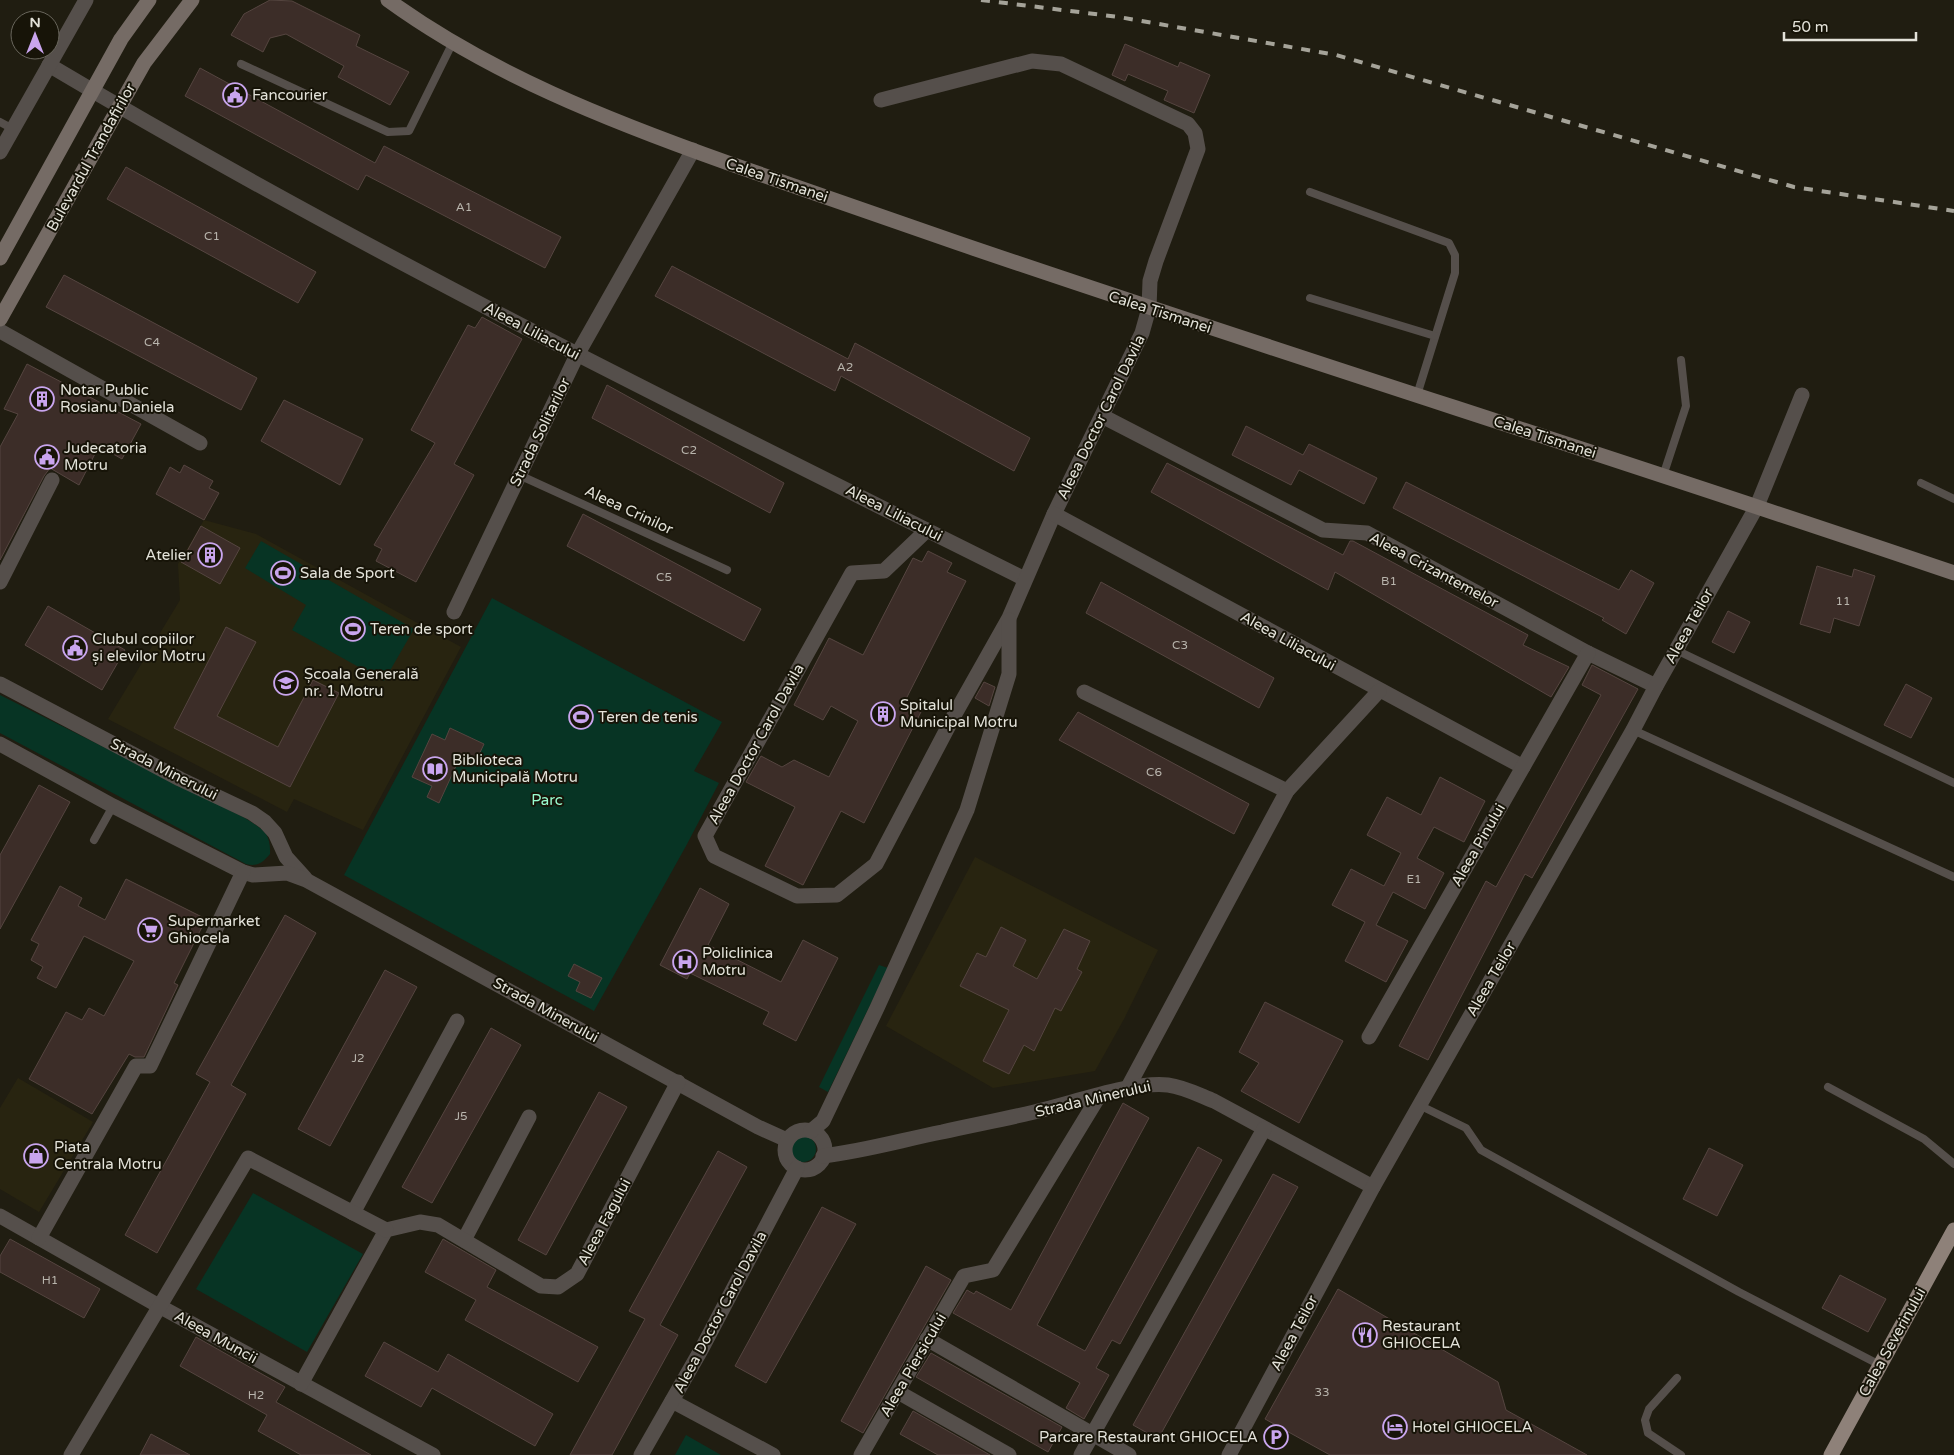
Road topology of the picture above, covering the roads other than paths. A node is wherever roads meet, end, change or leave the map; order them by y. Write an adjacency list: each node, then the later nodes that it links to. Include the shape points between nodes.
1 (149, 0): 8 (main road, Bulevardul Trandafirilor, via 121,39)
2 (192, 0): 10 (main road, Bulevardul Trandafirilor, via 144,63)
3 (388, 0): 5 (main road, Calea Tismanei)
4 (79, 2): 7 (street)
5 (453, 42): 6 (lane, via 409,131 398,133 388,132); 12 (main road, Calea Tismanei, via 589,111)
6 (241, 64)
7 (49, 65): 8 (street, Aleea Liliacului); 11 (street)
8 (92, 91): 10 (street, Aleea Liliacului); 15 (main road, Bulevardul Trandafirilor)
9 (881, 100): 17 (street, Aleea Doctor Carol Davila, via 1032,61 1061,64 1188,124 1195,133 1198,149 1156,261 1150,281)
10 (120, 106): 18 (main road, Bulevardul Trandafirilor); 21 (street, Aleea Liliacului)
11 (6, 126): 13 (street)
12 (693, 150): 17 (main road, Calea Tismanei); 21 (street, Strada Solitarilor)
13 (0, 152)
14 (1310, 192): 20 (lane, via 1449,243 1455,256 1455,273)
15 (0, 258)
16 (1310, 298): 20 (lane)
17 (1149, 308): 23 (main road, Calea Tismanei); 25 (street, Aleea Doctor Carol Davila, via 1142,333)
18 (0, 320)
19 (0, 331): 26 (street)
20 (1435, 336): 23 (lane)
21 (577, 355): 27 (street, Strada Solitarilor); 34 (street, Aleea Liliacului)
22 (1681, 360): 28 (lane, via 1686,406)
23 (1417, 395): 28 (main road, Calea Tismanei)
24 (1802, 395): 32 (street, Aleea Teilor)
25 (1102, 416): 33 (street, Aleea Doctor Carol Davila); 42 (street, Aleea Crizantemelor, via 1324,530 1367,533)
26 (200, 443)
27 (520, 475): 35 (lane, Aleea Crinilor); 39 (street, Strada Solitarilor)
28 (1663, 476): 32 (main road, Calea Tismanei)
29 (52, 480): 38 (street)
30 (1921, 483): 31 (lane)
31 (1954, 499)
32 (1757, 506): 36 (main road, Calea Tismanei); 41 (street, Aleea Teilor)
33 (1054, 514): 37 (street, Aleea Doctor Carol Davila); 45 (street, Aleea Liliacului)
34 (927, 530): 37 (street, Aleea Liliacului); 40 (street, Aleea Doctor Carol Davila, via 884,571 852,573 705,836 714,856 797,896 837,895 876,864)
35 (727, 570)
36 (1954, 573)
37 (1025, 579): 40 (street, Aleea Doctor Carol Davila)
38 (0, 582)
39 (454, 612)
40 (1009, 618): 66 (street, Aleea Doctor Carol Davila, via 1009,674 967,810 823,1121)
41 (1676, 650): 44 (street, Aleea Teilor); 50 (lane)
42 (1588, 653): 44 (street, Aleea Crizantemelor); 49 (street, Aleea Pinului)
43 (0, 684): 56 (street, Strada Minerului, via 180,779 252,813 274,832 286,857)
44 (1656, 686): 47 (street, Aleea Teilor)
45 (1379, 691): 49 (street, Aleea Liliacului); 51 (street)
46 (1084, 692): 51 (street)
47 (1634, 730): 55 (lane); 63 (street, Aleea Teilor)
48 (0, 744): 52 (street, Strada Minerului)
49 (1523, 767): 58 (street, Aleea Pinului)
50 (1954, 783)
51 (1287, 791): 61 (street)
52 (113, 806): 53 (lane); 54 (street, Strada Minerului)
53 (94, 840)
54 (242, 872): 56 (street, Strada Minerului, via 253,876 287,873); 76 (street, via 150,1066 136,1066)
55 (1954, 877)
56 (306, 880): 59 (street, Strada Minerului)
57 (458, 1020): 72 (street)
58 (1369, 1037)
59 (678, 1082): 67 (street, Strada Minerului); 77 (street, Aleea Fagului, via 577,1274 558,1286 542,1286)
60 (1828, 1087): 69 (lane, via 1924,1139)
61 (1127, 1088): 62 (street, Strada Minerului); 65 (street, Strada Minerului, via 1168,1085 1187,1090)
62 (1099, 1096): 68 (street, Strada Minerului, via 858,1152); 79 (street, Aleea Piersicului, via 993,1270 964,1276)
63 (1419, 1105): 71 (street, Aleea Teilor); 80 (lane, via 1466,1128 1481,1150 1739,1292)
64 (529, 1117): 77 (street)
65 (1264, 1129): 71 (street, Strada Minerului); 85 (street)
66 (811, 1131): 67 (street, via 800,1130); 68 (street, via 823,1142)
67 (787, 1140): 70 (street, via 786,1157)
68 (823, 1156): 70 (street, via 810,1169)
69 (1954, 1164)
70 (797, 1168): 84 (street, Aleea Doctor Carol Davila)
71 (1373, 1187): 94 (street, Aleea Teilor)
72 (353, 1213): 74 (street); 78 (street, via 248,1158)
73 (0, 1216): 76 (street, Aleea Muncii)
74 (386, 1230): 77 (street, Aleea Fagului, via 420,1222 438,1225); 82 (street)
75 (1953, 1234): 80 (main road, Calea Severinului)
76 (39, 1238): 78 (street, Aleea Muncii)
77 (464, 1240)
78 (159, 1306): 82 (street, Aleea Muncii); 86 (street)
79 (927, 1339): 83 (street, Aleea Piersicului); 85 (street)
80 (1880, 1365): 96 (main road, Calea Severinului)
81 (1677, 1378): 95 (lane, via 1649,1409 1645,1420 1648,1433)
82 (301, 1384): 87 (street, Aleea Muncii)
83 (898, 1392): 90 (street, Aleea Piersicului); 91 (street)
84 (672, 1401): 88 (street, Aleea Doctor Carol Davila); 89 (street)
85 (1092, 1435): 92 (street); 93 (street)
86 (71, 1455)
87 (433, 1455)
88 (641, 1455)
89 (773, 1455)
90 (861, 1455)
91 (1010, 1455)
92 (1081, 1455)
93 (1129, 1455)
94 (1229, 1455)
95 (1681, 1455)
96 (1831, 1455)

